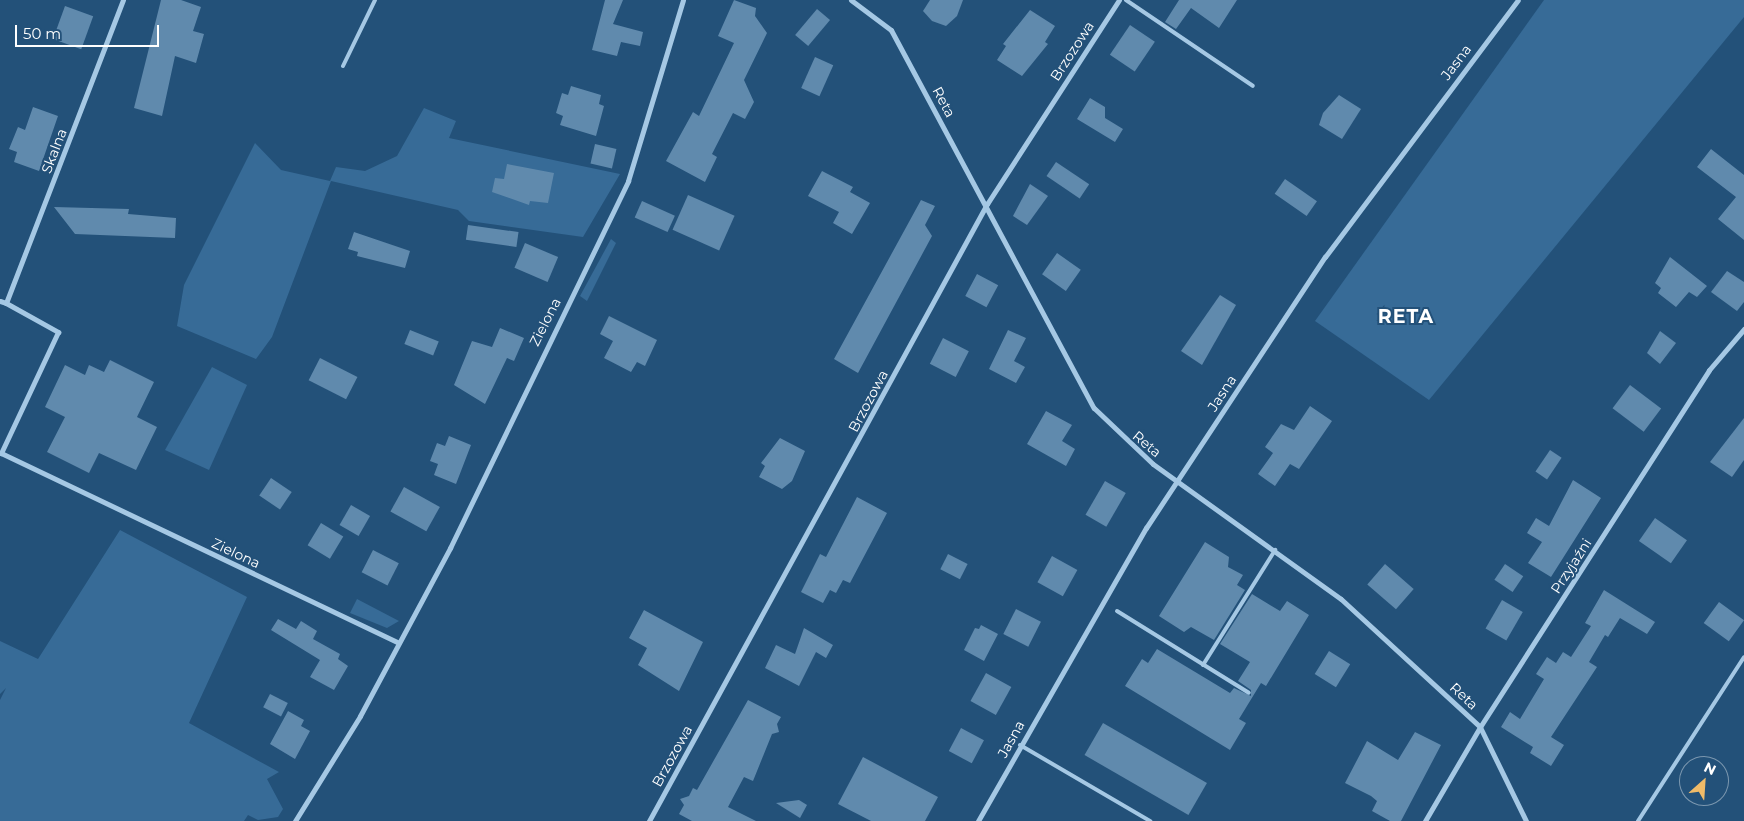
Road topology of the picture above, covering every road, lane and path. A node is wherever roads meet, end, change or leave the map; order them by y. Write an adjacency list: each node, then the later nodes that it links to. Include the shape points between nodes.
1 (123, 0): 11 (street, Skalna)
2 (375, 0): 8 (lane)
3 (683, 0): 17 (street, Zielona, via 628,181 450,548)
4 (851, 0): 10 (street, Reta, via 891,30)
5 (1119, 0): 10 (street, Brzozowa)
6 (1126, 0): 9 (lane)
7 (1518, 0): 14 (street, Jasna, via 1325,258)
8 (344, 66)
9 (1253, 86)
10 (987, 204): 14 (street, Reta, via 1094,408 1135,450); 24 (street, Brzozowa)
11 (3, 302): 13 (street, via 58,332)
12 (1744, 329): 21 (street, Przyjaźni, via 1709,370)
13 (0, 453): 17 (street, Zielona)
14 (1176, 482): 15 (street, Reta); 22 (street, Jasna)
15 (1275, 550): 19 (lane); 21 (street, Reta, via 1341,599)
16 (1116, 611): 19 (lane)
17 (398, 642): 23 (street, Zielona, via 360,716)
18 (1744, 657): 29 (lane)
19 (1203, 665): 20 (lane)
20 (1249, 693)
21 (1480, 727): 27 (street, Przyjaźni); 28 (street, Reta)
22 (1020, 745): 25 (street, Jasna); 26 (lane)
23 (295, 821)
24 (649, 821)
25 (978, 821)
26 (1150, 821)
27 (1425, 821)
28 (1526, 821)
29 (1638, 821)

